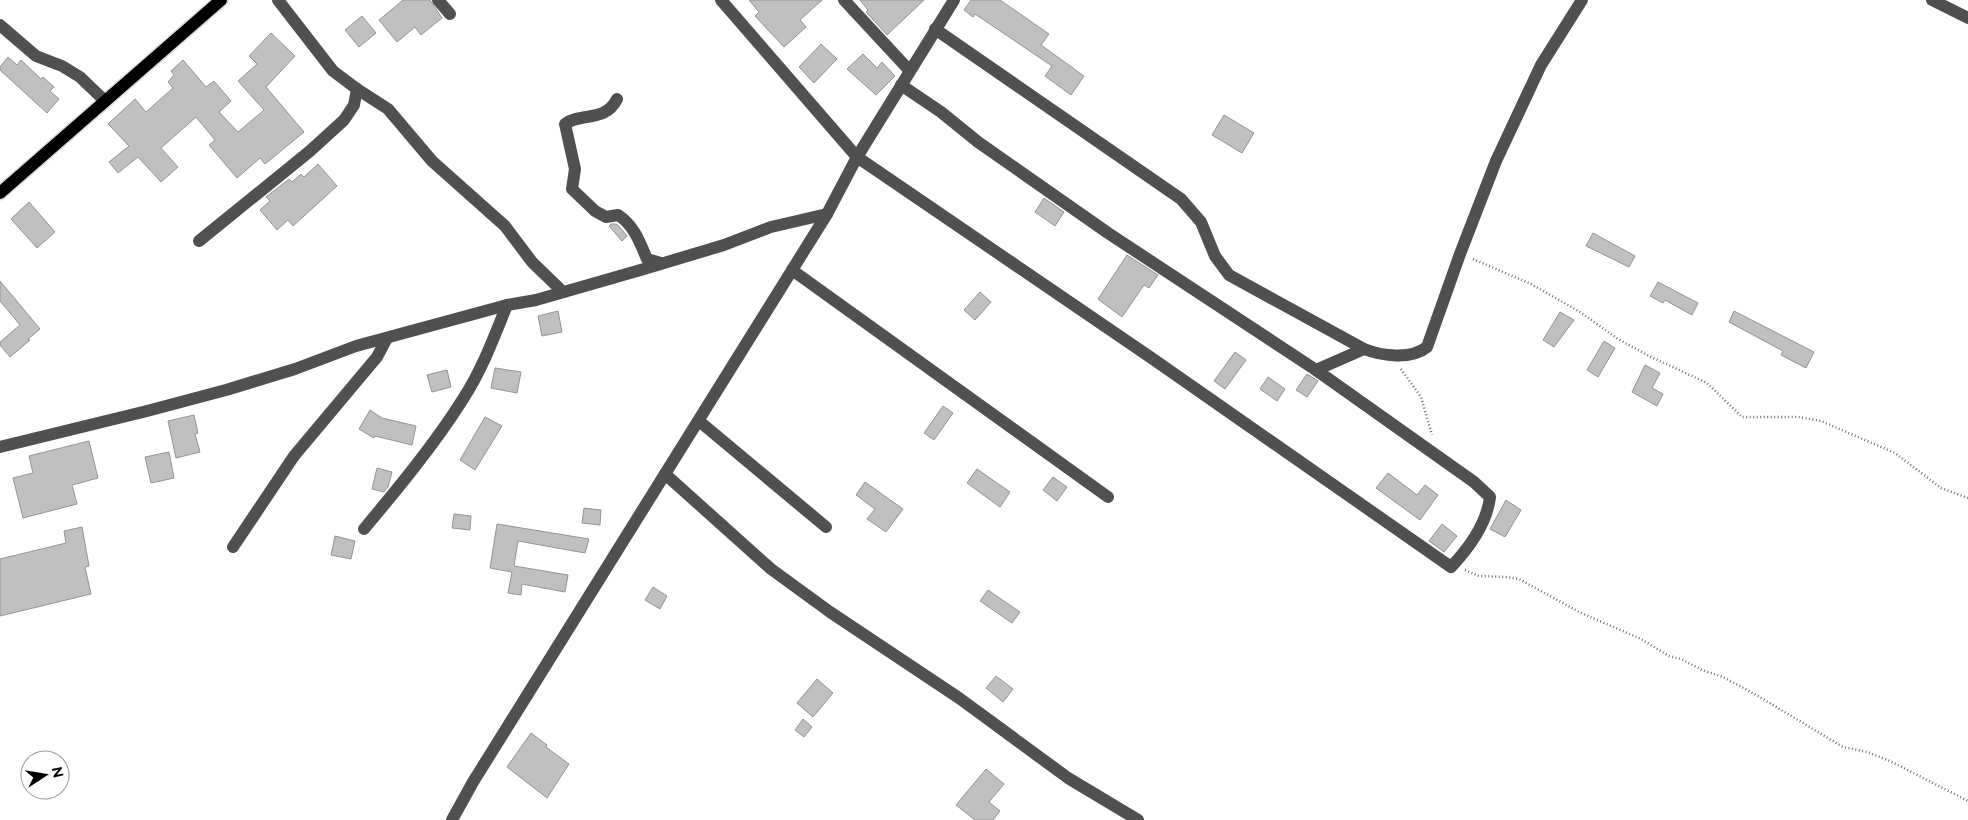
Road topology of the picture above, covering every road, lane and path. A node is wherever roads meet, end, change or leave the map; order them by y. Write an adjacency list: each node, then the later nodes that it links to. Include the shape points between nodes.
1 (221, 0): 17 (main road)
2 (278, 0): 15 (street, via 333,71)
3 (438, 0): 9 (street)
4 (722, 0): 18 (street)
5 (844, 0): 13 (street)
6 (954, 0): 12 (street)
7 (1582, 0): 22 (street, via 1541,65 1496,161)
8 (1932, 0): 10 (street)
9 (450, 14)
10 (1968, 18)
11 (0, 25): 17 (street, via 36,56 62,66)
12 (935, 29): 13 (street); 28 (street, via 1181,199 1202,222 1215,256 1229,275)
13 (909, 70): 14 (street)
14 (901, 85): 18 (street); 30 (street, via 1101,228)
15 (357, 89): 21 (street, via 354,105 344,120); 25 (street, via 388,109 432,161 505,226 532,262)
16 (617, 99): 23 (street, via 605,112 569,120 565,124 575,169 572,188 595,211 606,217 622,217 635,232 647,259)
17 (105, 101): 19 (main road)
18 (857, 157): 20 (street); 40 (street)
19 (0, 193)
20 (827, 214): 23 (street, via 771,227); 24 (street)
21 (199, 241)
22 (1460, 254): 29 (street, via 1427,347 1420,353); 36 (path, via 1531,284 1641,352 1708,383 1742,417 1798,416 1820,421 1895,453 1941,488)
23 (661, 263): 25 (street)
24 (792, 270): 31 (street); 35 (street)
25 (563, 292): 26 (street)
26 (507, 306): 27 (street); 38 (street, via 464,398 416,466)
27 (387, 338): 32 (street, via 226,390); 39 (street, via 377,357 294,456)
28 (1364, 349): 29 (street); 30 (street)
29 (1388, 355): 33 (path, via 1421,398)
30 (1316, 370): 33 (street)
31 (699, 421): 34 (street); 37 (street)
32 (0, 447)
33 (1438, 456): 40 (street, via 1490,497 1477,534)
34 (665, 474): 42 (street); 43 (street, via 771,569 1068,778)
35 (1108, 497)
36 (1968, 498)
37 (826, 527)
38 (364, 529)
39 (234, 547)
40 (1451, 567): 41 (path, via 1480,576 1520,579 1579,612 1641,638 1669,656 1723,677 1843,747 1890,761)
41 (1968, 801)
42 (452, 820)
43 (1138, 820)

